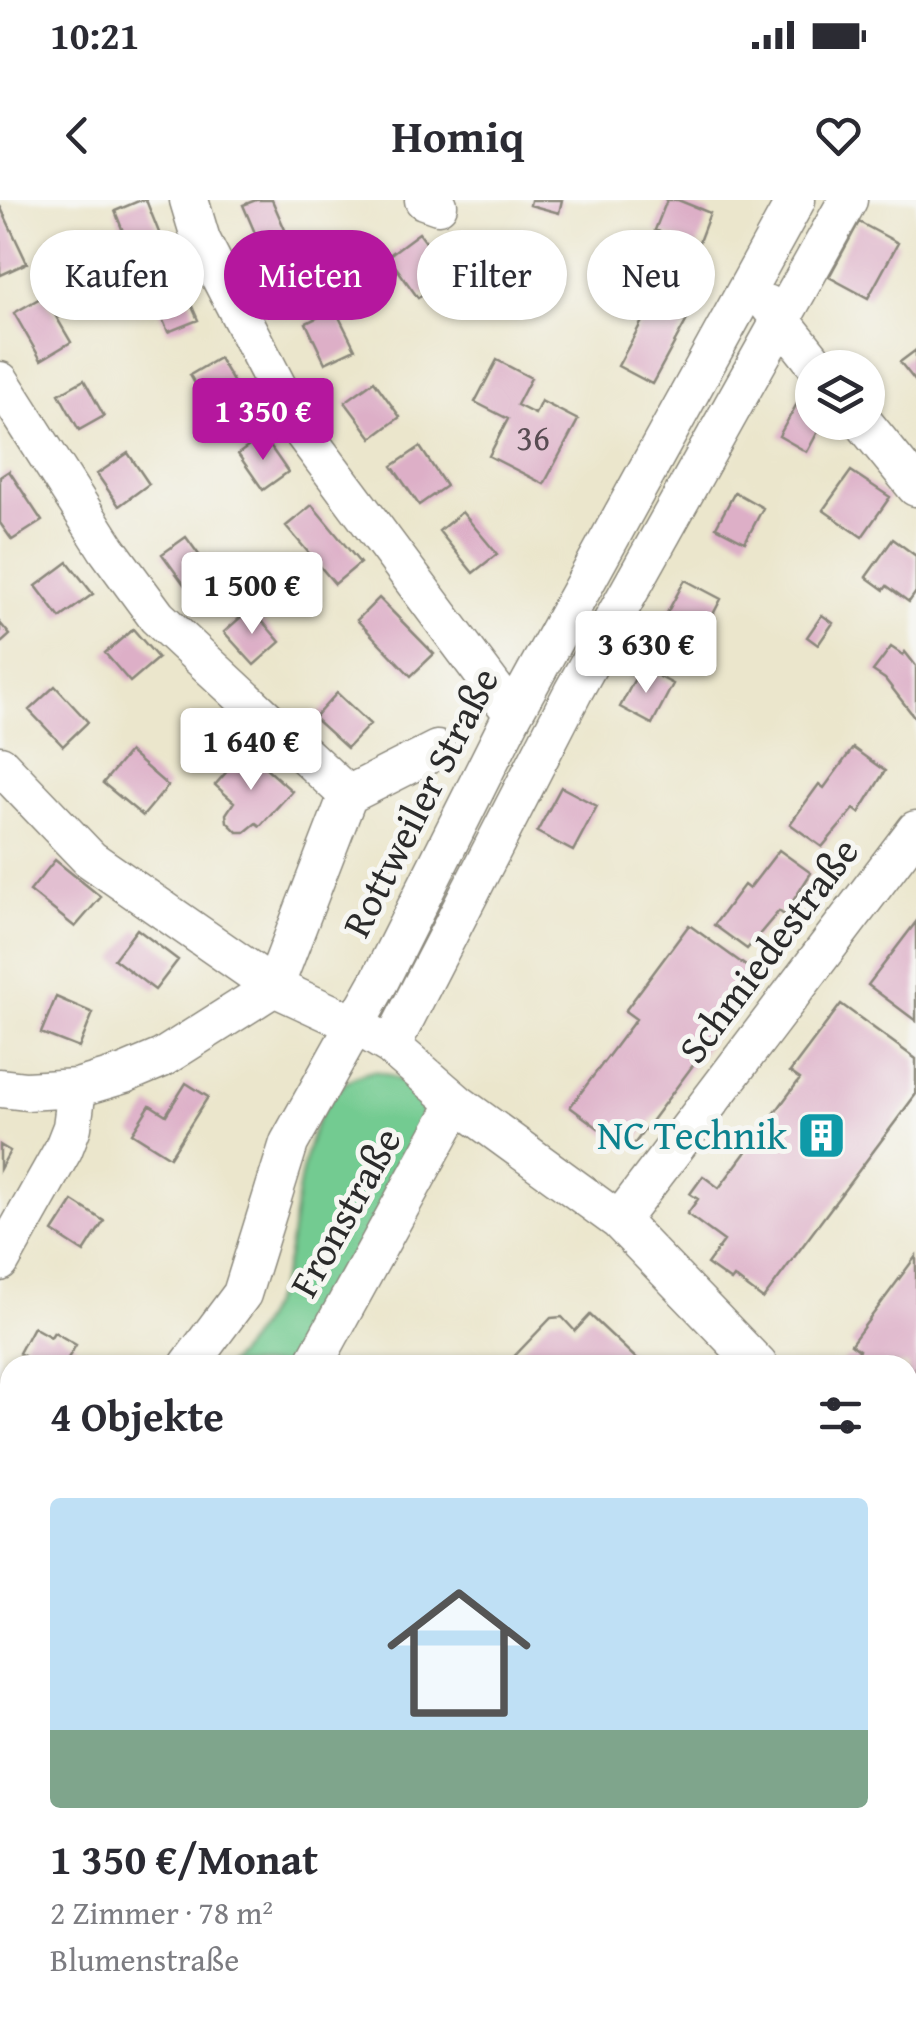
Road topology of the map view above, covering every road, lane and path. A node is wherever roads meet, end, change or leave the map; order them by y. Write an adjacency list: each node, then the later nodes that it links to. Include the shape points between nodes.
1 (189, 200): 10 (street, via 201,240 296,424)
2 (796, 200): 4 (street, Rottweiler Straße)
3 (848, 200): 5 (street)
4 (752, 284): 5 (street); 10 (street, Rottweiler Straße)
5 (781, 322): 6 (street); 17 (street, via 572,692)
6 (804, 350)
7 (0, 381): 13 (street, via 157,616)
8 (878, 440): 9 (street)
9 (916, 487)
10 (514, 714): 16 (street, Rottweiler Straße)
11 (438, 750): 13 (street)
12 (0, 765): 15 (street, via 90,859)
13 (348, 796): 15 (street)
14 (916, 830): 21 (street, Schmiedestraße)
15 (274, 987): 16 (street); 19 (street, via 162,1058)
16 (356, 1025): 17 (street); 23 (street, Rottweiler Straße, via 288,1143 242,1294)
17 (391, 1046): 20 (street)
18 (0, 1088): 19 (street)
19 (77, 1088): 22 (street, via 64,1150)
20 (457, 1103): 21 (street); 24 (street, Fronstraße)
21 (619, 1221): 25 (street)
22 (0, 1262)
23 (197, 1355)
24 (318, 1355)
25 (748, 1355)

